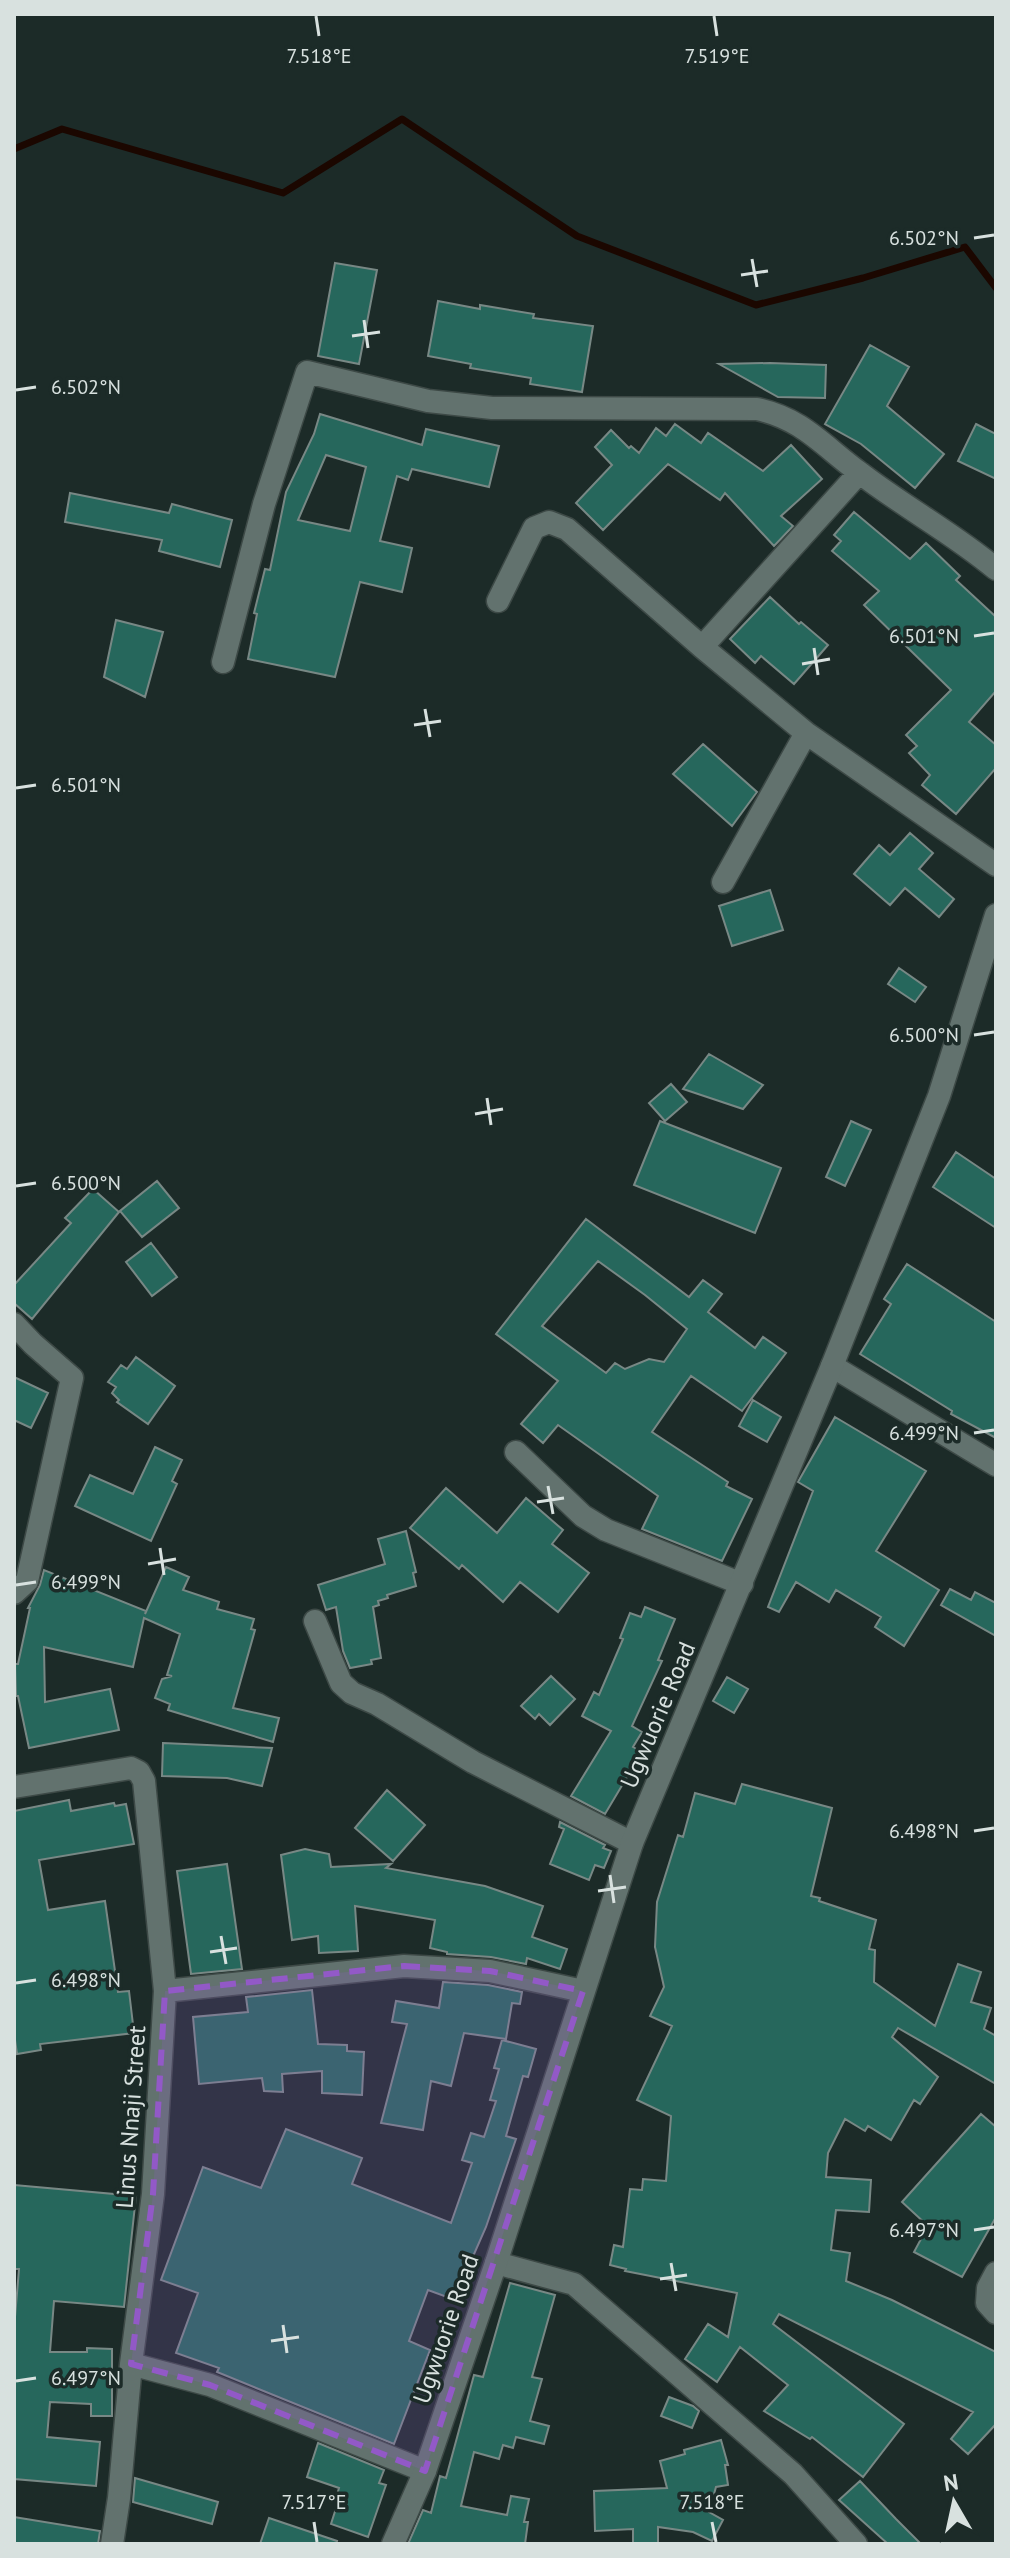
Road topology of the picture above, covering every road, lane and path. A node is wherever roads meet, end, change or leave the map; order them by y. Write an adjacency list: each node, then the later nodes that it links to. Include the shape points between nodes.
1 (859, 473): 2 (street); 4 (street); 5 (street, via 806,428 757,409 492,408 428,401 307,372 264,504)
2 (996, 569)
3 (498, 601): 4 (street, via 534,528 549,522 567,529)
4 (702, 647): 6 (street)
5 (223, 662)
6 (806, 733): 7 (street); 8 (street)
7 (996, 865)
8 (723, 882)
9 (996, 915): 11 (street, Ugwuorie Road, via 939,1096)
10 (14, 1324): 15 (street, via 72,1378 27,1581)
11 (832, 1366): 13 (street); 14 (street, Ugwuorie Road)
12 (516, 1452): 14 (street, via 583,1516 606,1530)
13 (996, 1465)
14 (742, 1584): 18 (street, Ugwuorie Road)
15 (14, 1593)
16 (315, 1621): 18 (street, via 341,1683 352,1693)
17 (14, 1787): 19 (street, Linus Nnaji Street, via 131,1768 139,1772)
18 (632, 1843): 20 (street, Ugwuorie Road)
19 (165, 1991): 20 (street, via 404,1966 490,1971); 24 (street, Linus Nnaji Street, via 153,2194)
20 (583, 1991): 21 (street, Ugwuorie Road)
21 (496, 2263): 25 (street, Ugwuorie Road); 28 (street, via 574,2284 793,2474)
22 (996, 2273): 23 (street, via 987,2303)
23 (996, 2313)
24 (131, 2364): 25 (street, via 210,2385); 26 (street, Linus Nnaji Street)
25 (425, 2471): 27 (street, Ugwuorie Road)
26 (112, 2544)
27 (393, 2544)
28 (856, 2544)

